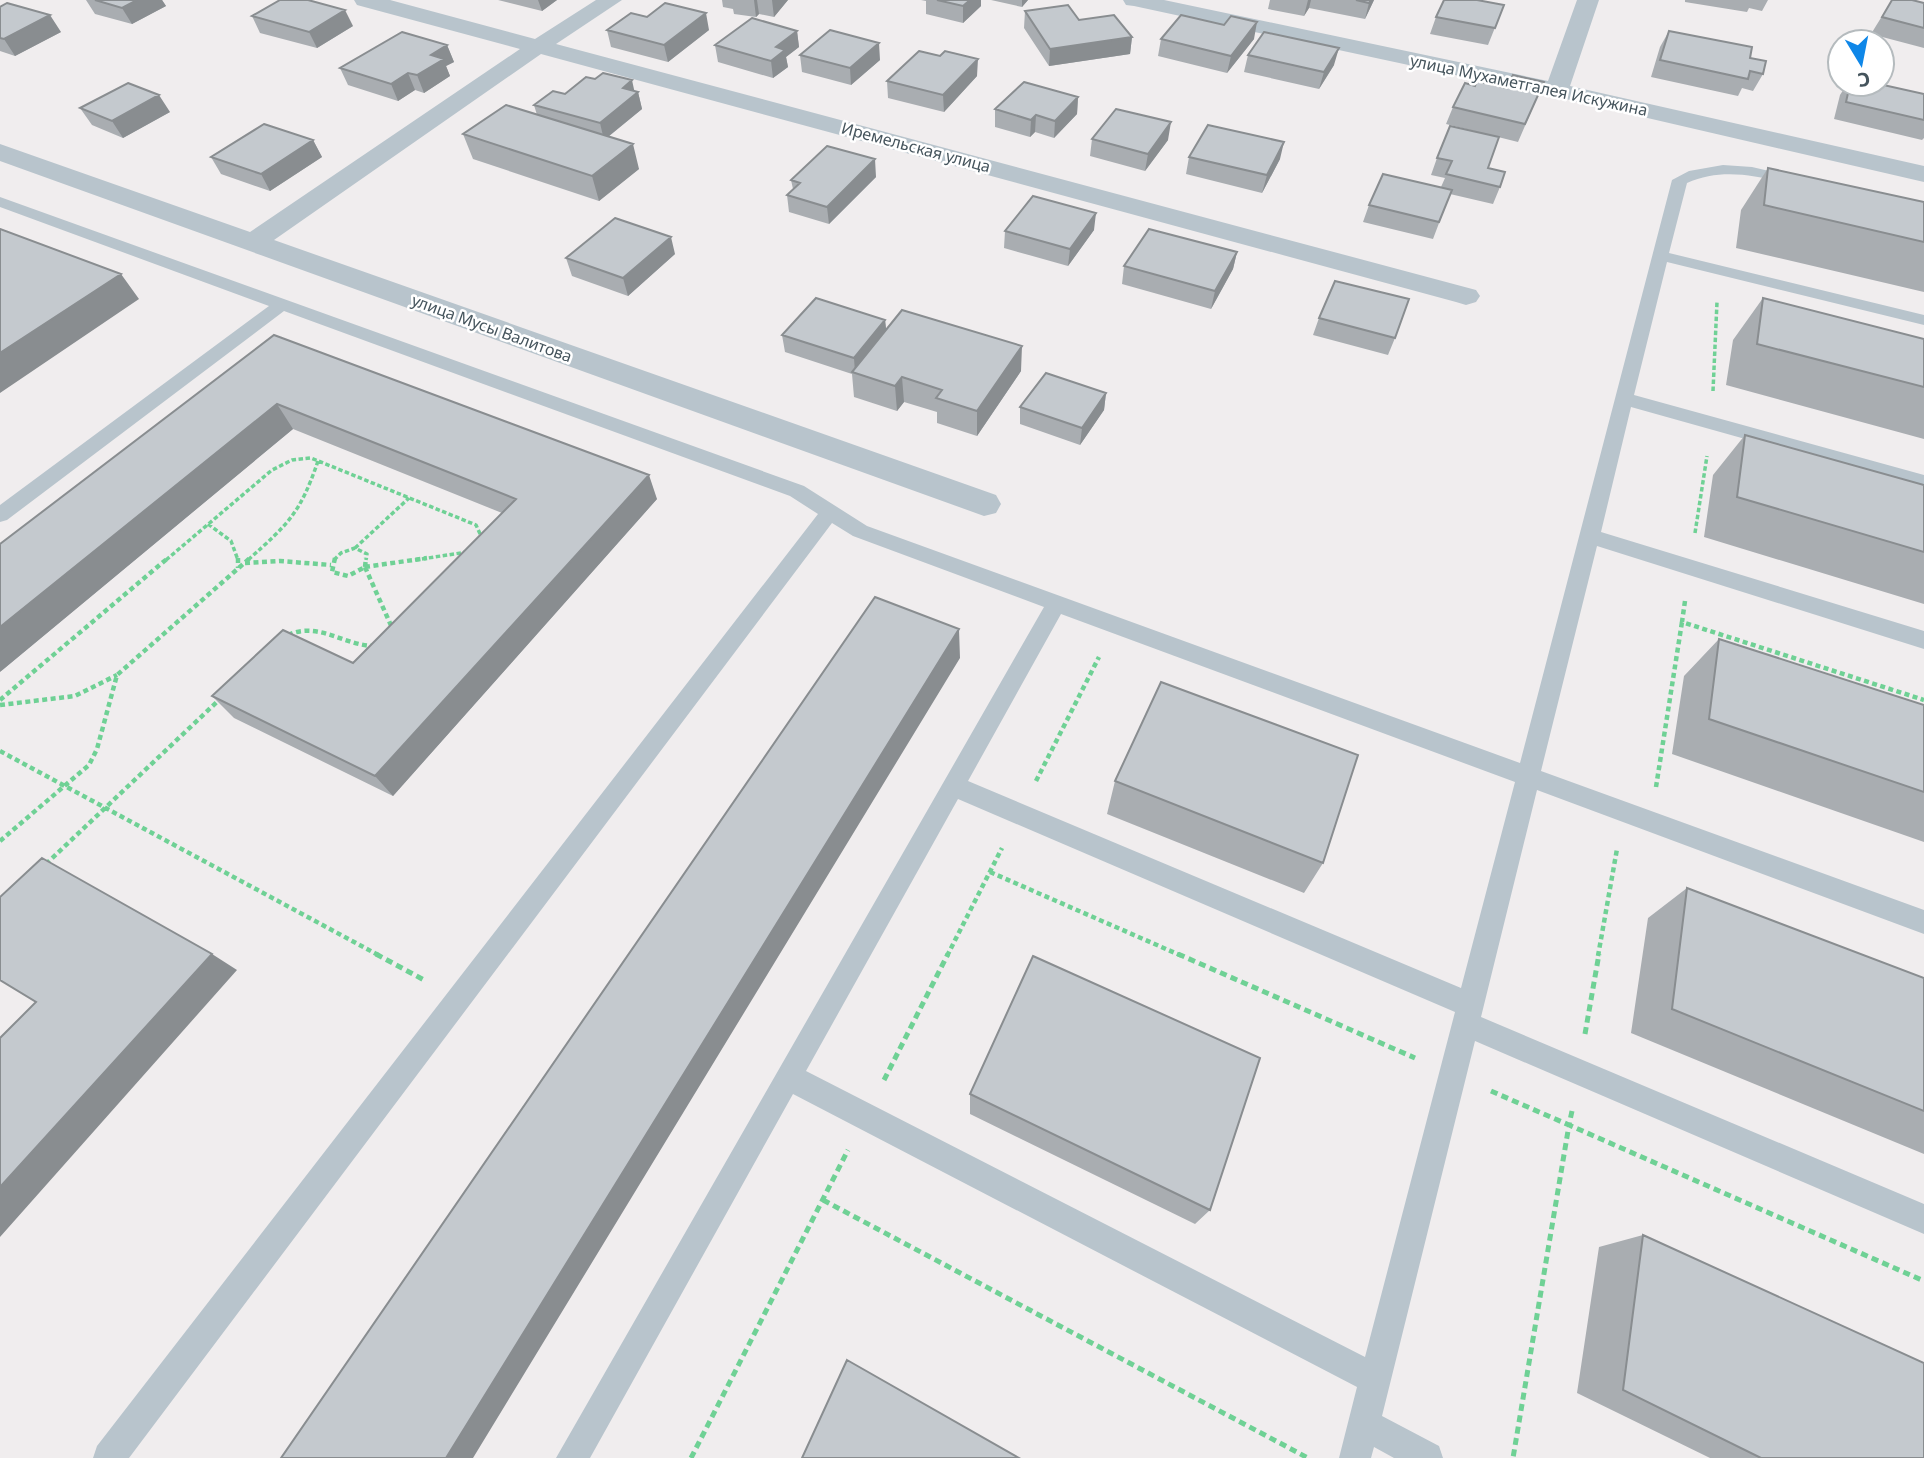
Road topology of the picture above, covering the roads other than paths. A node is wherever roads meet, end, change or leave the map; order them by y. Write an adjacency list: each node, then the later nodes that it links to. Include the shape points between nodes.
1 (365, 0): 5 (street, Иремельская улица)
2 (611, 0): 5 (street)
3 (1134, 0): 6 (street, улица Мухаметгалея Искужина)
4 (1588, 0): 6 (street)
5 (540, 45): 11 (street); 13 (street, Иремельская улица)
6 (1557, 90): 8 (street, улица Мухаметгалея Искужина)
7 (0, 152): 11 (street, улица Мусы Валитова)
8 (1924, 174)
9 (1816, 186): 12 (lane, via 1746,170 1712,170 1680,180)
10 (0, 202): 14 (lane)
11 (254, 242): 18 (street, улица Мусы Валитова)
12 (1661, 256): 15 (lane); 16 (lane)
13 (1466, 296)
14 (282, 304): 19 (lane, via 797,491); 20 (lane)
15 (1924, 320)
16 (1625, 399): 17 (lane); 21 (lane)
17 (1924, 482)
18 (984, 504)
19 (830, 512): 22 (lane, via 860,531); 32 (lane)
20 (0, 515)
21 (1590, 536): 23 (lane); 24 (lane)
22 (1056, 604): 24 (lane); 25 (lane)
23 (1924, 640)
24 (1529, 777): 26 (lane); 27 (lane)
25 (953, 786): 27 (lane); 28 (lane)
26 (1924, 922)
27 (1468, 1014): 29 (lane); 30 (lane)
28 (788, 1077): 30 (lane); 33 (lane)
29 (1924, 1219)
30 (1375, 1379): 31 (lane)
31 (1364, 1424): 34 (lane); 35 (lane)
32 (109, 1458)
33 (572, 1458)
34 (1355, 1458)
35 (1427, 1458)

